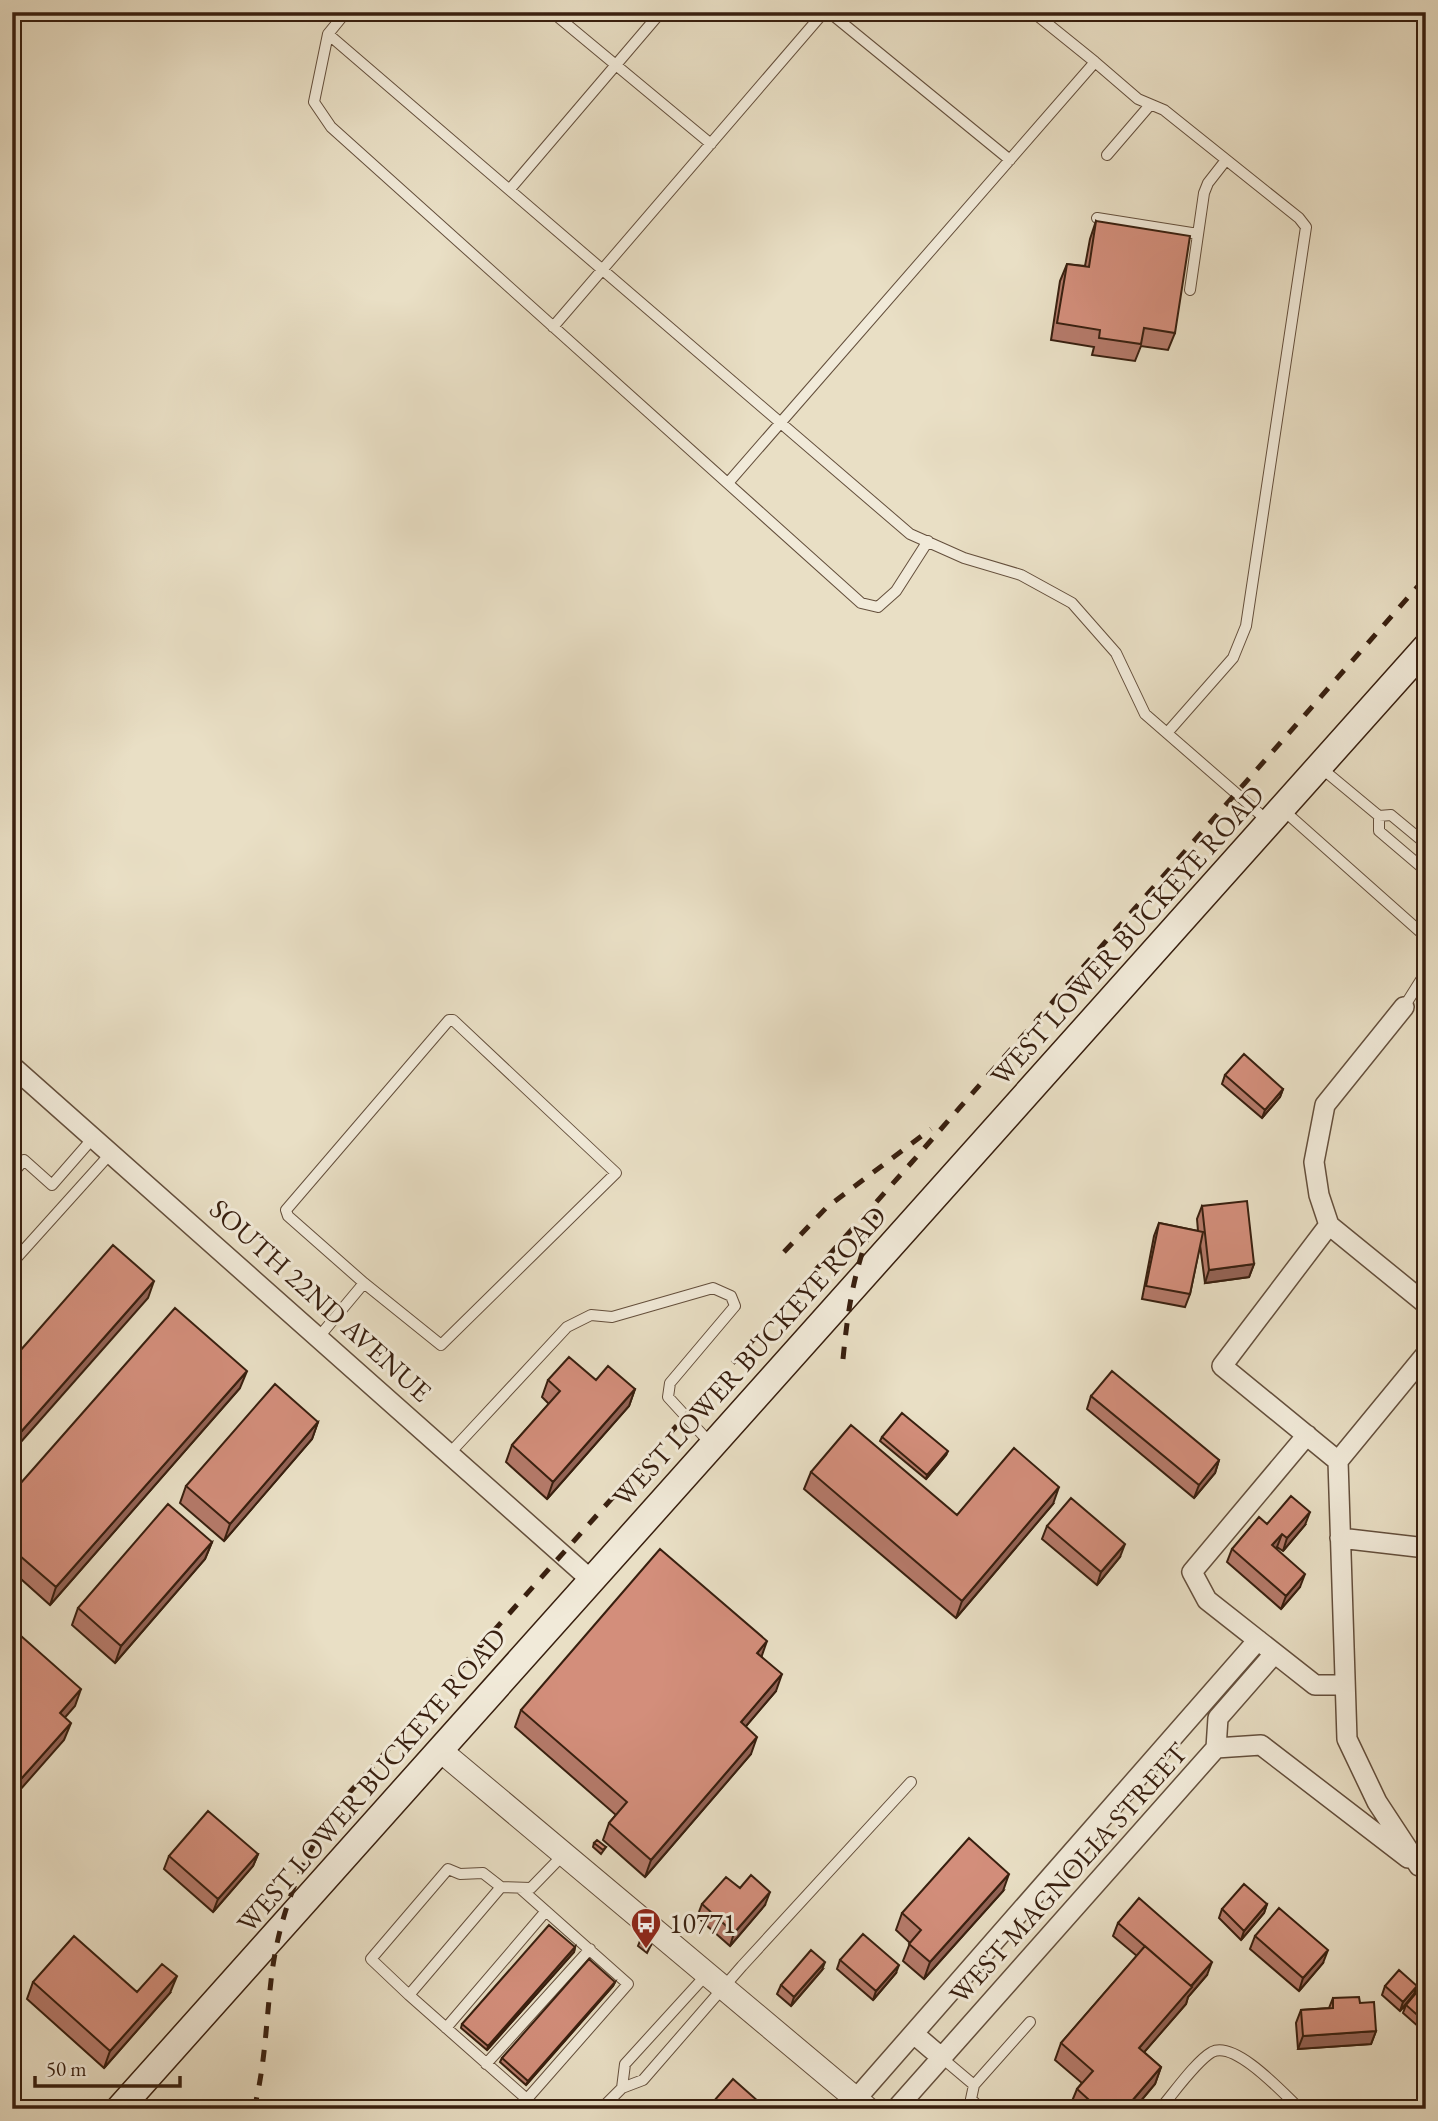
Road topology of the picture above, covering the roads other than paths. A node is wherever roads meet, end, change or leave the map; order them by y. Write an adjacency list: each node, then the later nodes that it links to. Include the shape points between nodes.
1 (346, 12): 6 (lane)
2 (552, 12): 8 (lane)
3 (662, 12): 8 (lane)
4 (826, 12): 10 (lane); 12 (lane)
5 (1033, 12): 7 (lane)
6 (328, 34): 14 (lane); 19 (lane, via 314,102 331,127)
7 (1095, 62): 9 (lane); 12 (lane)
8 (617, 65): 10 (lane); 14 (lane)
9 (1150, 105): 11 (lane); 13 (lane, via 1161,107)
10 (711, 144): 17 (lane)
11 (1107, 155)
12 (1010, 160): 20 (lane)
13 (1226, 160): 16 (lane, via 1208,183); 24 (lane, via 1299,218 1307,233 1244,635 1228,664)
14 (510, 189): 17 (lane)
15 (1097, 218): 16 (lane)
16 (1198, 234): 18 (lane)
17 (604, 270): 19 (lane); 20 (lane)
18 (1190, 290)
19 (553, 327): 21 (lane)
20 (782, 421): 21 (lane); 22 (lane, via 910,534)
21 (728, 483): 22 (lane, via 861,603 878,607 896,591)
22 (928, 541): 24 (lane, via 964,558 1021,575 1072,603 1116,653 1145,714)
23 (1426, 646): 25 (main road, WEST LOWER BUCKEYE ROAD)
24 (1167, 733): 26 (lane)
25 (1320, 766): 26 (main road, WEST LOWER BUCKEYE ROAD); 27 (lane)
26 (1276, 816): 30 (lane); 44 (main road, WEST LOWER BUCKEYE ROAD)
27 (1379, 816): 28 (lane, via 1391,815); 29 (lane, via 1379,831)
28 (1426, 844)
29 (1426, 871)
30 (1426, 937)
31 (1426, 972): 32 (lane)
32 (1404, 1007): 37 (street, via 1325,1105 1314,1161)
33 (12, 1066): 34 (street, SOUTH 22ND AVENUE)
34 (93, 1138): 35 (street, SOUTH 22ND AVENUE); 36 (lane, via 52,1185 24,1160)
35 (111, 1153): 38 (lane); 41 (street, SOUTH 22ND AVENUE)
36 (12, 1174)
37 (1329, 1226): 40 (street); 43 (street, via 1222,1366)
38 (12, 1263)
39 (364, 1283): 39 (lane, via 286,1210 450,1019 616,1173 441,1345); 41 (lane)
40 (1426, 1304)
41 (318, 1338): 45 (street, SOUTH 22ND AVENUE)
42 (1426, 1354): 46 (street)
43 (1307, 1435): 46 (street); 50 (street, via 1192,1572 1207,1600)
44 (711, 1444): 45 (lane, via 668,1397 670,1383 735,1306 731,1296 713,1288 612,1317 591,1315 567,1327); 49 (main road, WEST LOWER BUCKEYE ROAD)
45 (449, 1454): 49 (street, SOUTH 22ND AVENUE)
46 (1338, 1461): 47 (street)
47 (1340, 1538): 48 (street); 52 (street)
48 (1426, 1548)
49 (590, 1579): 54 (main road, WEST LOWER BUCKEYE ROAD)
50 (1258, 1640): 51 (street); 67 (street, WEST MAGNOLIA STREET)
51 (1273, 1654): 52 (street, via 1315,1685); 53 (street, WEST MAGNOLIA STREET, via 1218,1718)
52 (1345, 1685): 57 (street, via 1347,1739 1377,1802)
53 (1216, 1748): 57 (street, via 1261,1745); 68 (street, WEST MAGNOLIA STREET)
54 (441, 1751): 56 (street); 74 (main road, WEST LOWER BUCKEYE ROAD)
55 (911, 1782): 63 (lane)
56 (565, 1853): 59 (lane, via 537,1884); 62 (street)
57 (1422, 1869)
58 (501, 1887): 59 (lane); 64 (lane); 64 (lane, via 483,1873 460,1874 448,1869 371,1959)
59 (521, 1889): 60 (lane)
60 (546, 1911): 61 (lane); 66 (lane)
61 (590, 1950): 69 (lane); 72 (lane, via 628,1983)
62 (707, 1973): 63 (street); 71 (lane, via 625,2064)
63 (725, 1989): 71 (lane, via 643,2080); 73 (street)
64 (409, 1995): 66 (lane)
65 (1030, 2022): 70 (lane)
66 (446, 2028): 69 (lane)
67 (914, 2034): 68 (street); 73 (street, WEST MAGNOLIA STREET)
68 (942, 2058): 70 (lane); 77 (street, WEST MAGNOLIA STREET)
69 (486, 2064): 72 (lane)
70 (974, 2085): 78 (lane, via 971,2099)
71 (622, 2088): 76 (lane)
72 (527, 2099): 75 (lane)
73 (857, 2106)
74 (119, 2109)
75 (538, 2109)
76 (601, 2109)
77 (897, 2109)
78 (981, 2109)
79 (1160, 2109): 80 (lane, via 1210,2053 1222,2049 1237,2053)
80 (1300, 2109)

